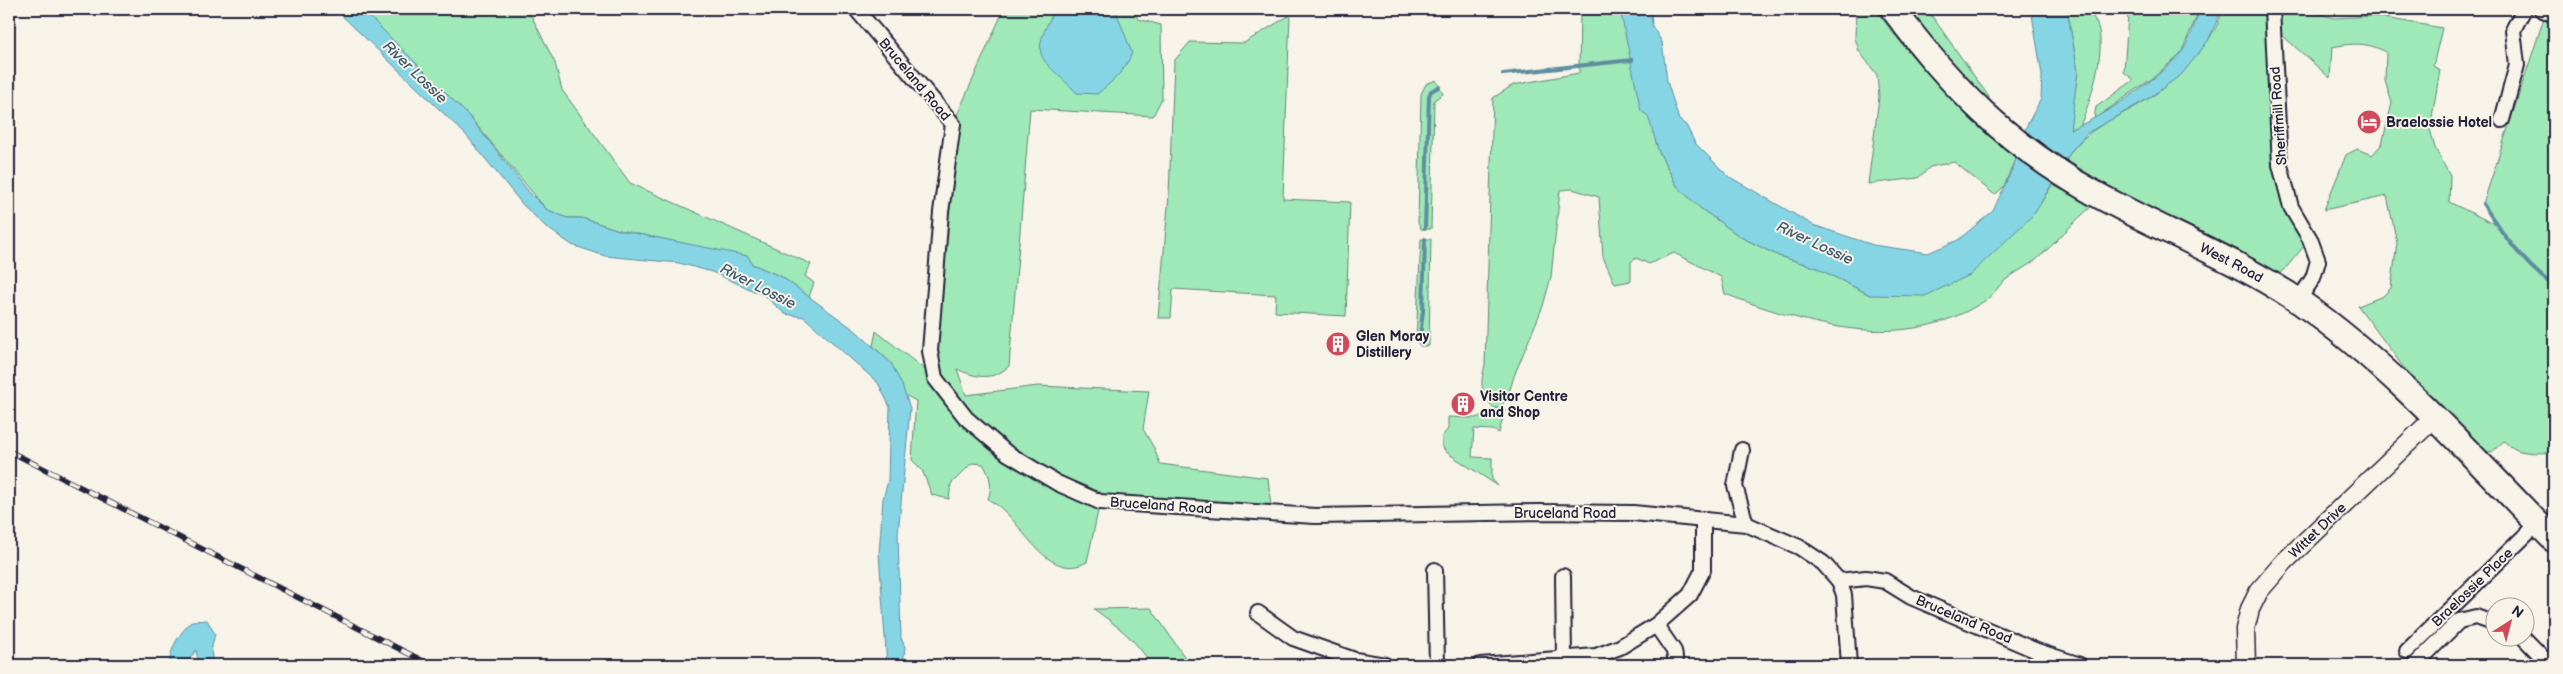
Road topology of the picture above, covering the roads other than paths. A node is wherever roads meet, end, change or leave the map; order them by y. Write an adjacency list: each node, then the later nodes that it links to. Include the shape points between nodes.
1 (856, 9): 11 (street, Bruceland Road, via 953,124 941,212 930,351 935,378 966,418 1007,453 1057,483 1100,502 1315,516 1539,512 1633,513)
2 (1893, 9): 8 (highway, West Road, via 1927,54 1975,106 2026,150 2102,198 2246,267)
3 (2272, 9): 8 (street, Sheriffmill Road, via 2280,165 2291,206 2310,239 2318,261 2313,278)
4 (2524, 9): 7 (street, via 2513,30 2517,65)
5 (2541, 9): 6 (street)
6 (2554, 15)
7 (2502, 120)
8 (2298, 301): 9 (highway, West Road, via 2369,354)
9 (2434, 418): 12 (highway, West Road); 34 (street, Wittet Drive, via 2284,562 2259,591 2245,629)
10 (1742, 450): 13 (street, via 1735,486)
11 (1703, 519): 13 (street, Bruceland Road); 20 (street, via 1702,570 1690,595)
12 (2538, 523): 14 (highway, West Road); 23 (street, Braelossie Place)
13 (1746, 524): 17 (street, Bruceland Road, via 1799,546 1823,563)
14 (2554, 540)
15 (1435, 570): 27 (street)
16 (1563, 576): 24 (street)
17 (1839, 581): 22 (street, Bruceland Road, via 1866,578 1885,581 1911,597); 31 (street, via 1844,595)
18 (1258, 613): 25 (street, via 1293,638)
19 (2486, 620): 35 (street, via 2476,617 2459,621)
20 (1656, 625): 24 (street, via 1620,647 1596,656); 30 (street, via 1674,650)
21 (2532, 646): 36 (street)
22 (2037, 651): 32 (street); 33 (street, Bruceland Road)
23 (2407, 651)
24 (1564, 659): 29 (street)
25 (1354, 663): 26 (street)
26 (1385, 665)
27 (1437, 665)
28 (1480, 665): 29 (street)
29 (1499, 665)
30 (1676, 665)
31 (1850, 665)
32 (2039, 665)
33 (2080, 665)
34 (2246, 665)
35 (2415, 665)
36 (2550, 665)

